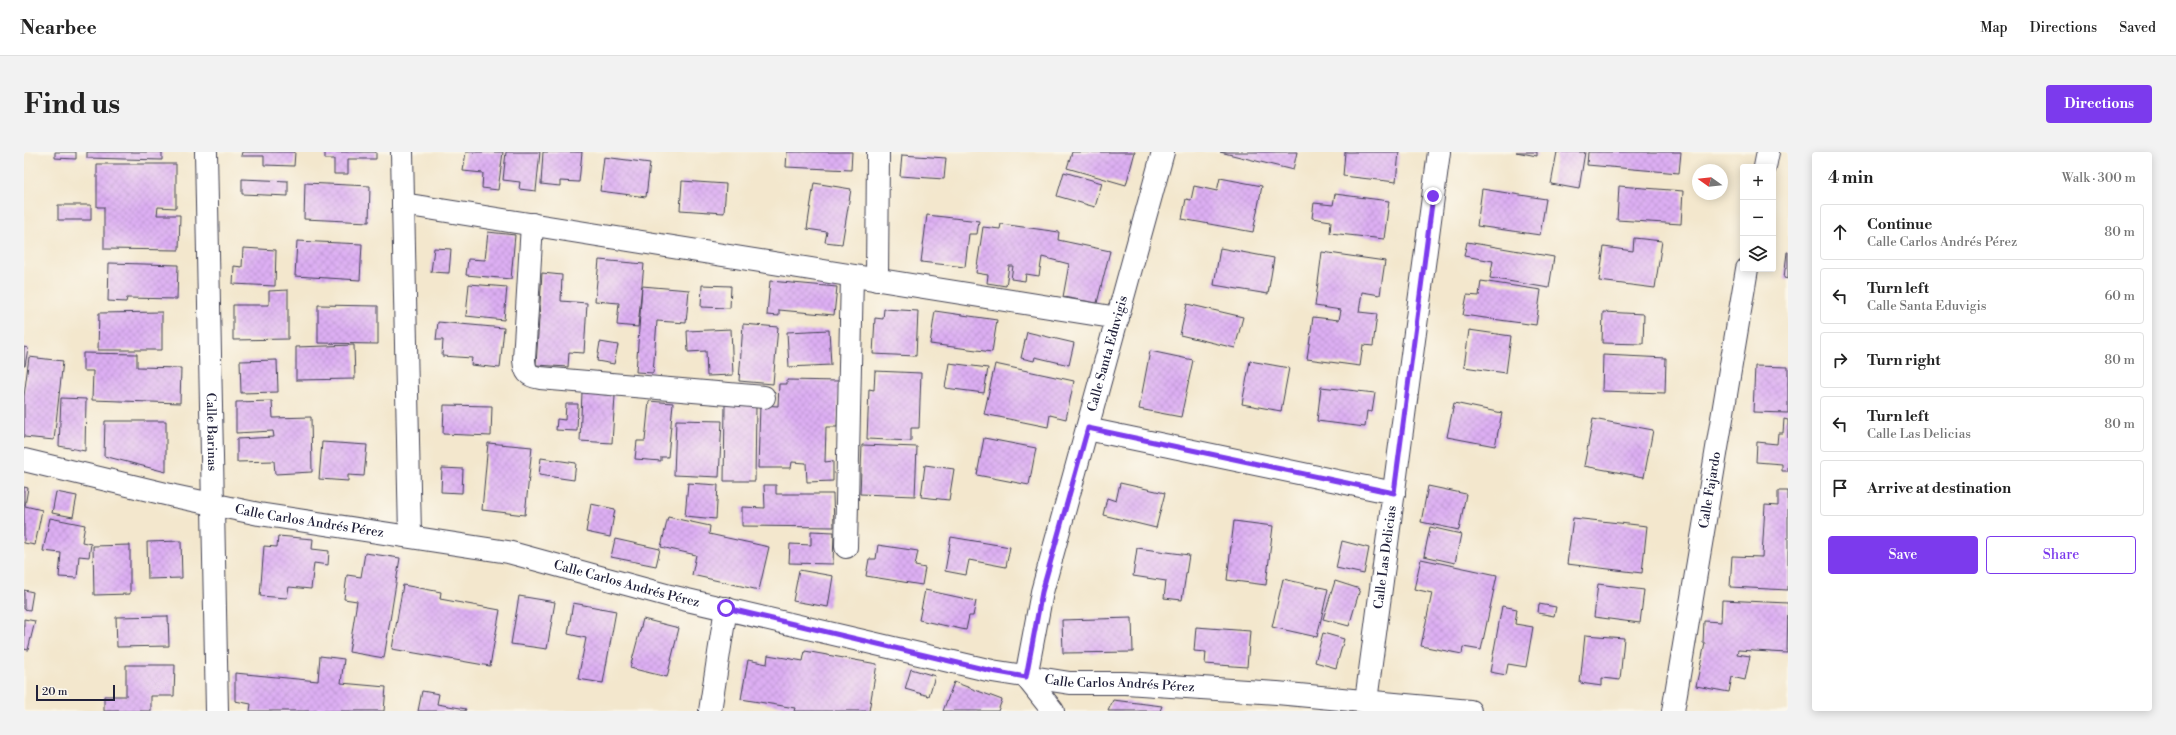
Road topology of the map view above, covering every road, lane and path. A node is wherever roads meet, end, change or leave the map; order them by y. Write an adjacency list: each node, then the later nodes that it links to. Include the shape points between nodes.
1 (206, 152): 18 (street, Calle Barinas)
2 (402, 152): 8 (street)
3 (878, 152): 12 (street)
4 (1163, 152): 13 (street, Calle Santa Eduvigis)
5 (1439, 152): 17 (street, Calle Las Delicias)
6 (1768, 152): 7 (street)
7 (1766, 164)
8 (403, 204): 9 (street); 19 (street)
9 (532, 224): 11 (street); 14 (street, via 524,360 529,375)
10 (1746, 272): 28 (street, Calle Fajardo)
11 (852, 276): 12 (street); 20 (street)
12 (877, 280): 13 (street)
13 (1118, 318): 15 (street, Calle Santa Eduvigis)
14 (764, 397)
15 (1088, 428): 17 (street); 22 (street, Calle Santa Eduvigis, via 1042,592)
16 (24, 460): 18 (street, Calle Carlos Andrés Pérez)
17 (1394, 493): 23 (street, Calle Las Delicias)
18 (214, 504): 19 (street, Calle Carlos Andrés Pérez, via 259,514); 24 (street, Calle Barinas)
19 (410, 536): 21 (street, Calle Carlos Andrés Pérez, via 508,552 670,596)
20 (846, 547)
21 (726, 608): 22 (street, Calle Carlos Andrés Pérez); 25 (street)
22 (1026, 677): 23 (street, Calle Carlos Andrés Pérez, via 1070,683 1134,683); 26 (street)
23 (1366, 701): 27 (street, Calle Carlos Andrés Pérez)
24 (217, 711)
25 (710, 711)
26 (1053, 711)
27 (1470, 711)
28 (1673, 711)

